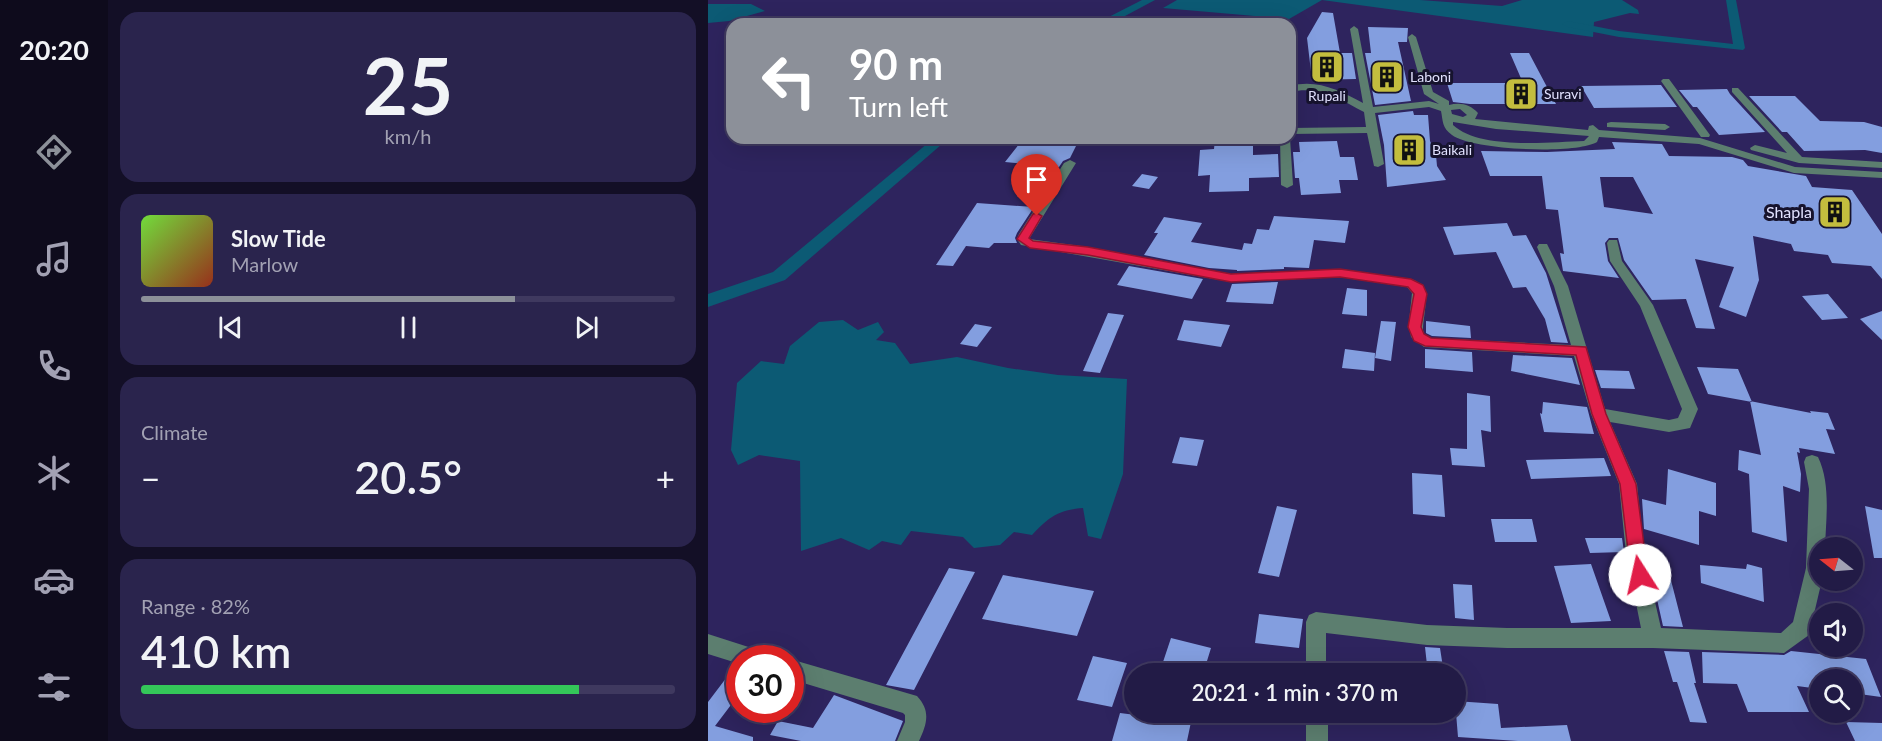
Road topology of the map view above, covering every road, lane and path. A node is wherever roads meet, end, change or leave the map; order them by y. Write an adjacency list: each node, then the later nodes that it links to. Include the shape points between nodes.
1 (1354, 28): 7 (street)
2 (1412, 37): 6 (street, via 1429,94)
3 (1666, 81): 11 (street)
4 (1296, 86): 7 (street, via 1323,87)
5 (1735, 90): 14 (street)
6 (1449, 110): 7 (street, via 1429,104); 8 (street, via 1466,107 1469,116 1496,126); 8 (street, via 1448,126 1458,135 1479,141 1586,144 1593,140)
7 (1369, 111): 9 (street)
8 (1594, 129): 11 (street, via 1675,128); 13 (street, via 1700,141)
9 (1372, 130): 10 (street); 16 (street)
10 (1296, 131)
11 (1705, 135): 13 (street)
12 (1285, 144): 18 (street)
13 (1757, 153): 14 (street); 17 (street, via 1794,170)
14 (1798, 160): 17 (street, via 1865,164)
15 (1070, 164): 21 (street, via 1023,239 1025,242 1231,278 1340,273 1411,284 1420,294 1414,327 1418,338 1429,343)
16 (1378, 164)
17 (1879, 172)
18 (1287, 185)
19 (1613, 243): 22 (street, via 1616,261 1646,305 1690,409 1684,423 1669,426)
20 (1543, 246): 21 (street)
21 (1582, 351): 22 (street)
22 (1599, 414): 24 (street, via 1628,484 1635,554)
23 (1812, 462): 24 (street, via 1818,489 1815,568 1802,628 1784,643)
24 (1653, 638): 27 (street, via 1427,635 1316,622)
25 (708, 644): 26 (street)
26 (726, 649)
27 (1316, 663)
28 (804, 673): 30 (street, via 909,704 916,711 916,723)
29 (1317, 723): 31 (street)
30 (908, 741)
31 (1317, 741)

